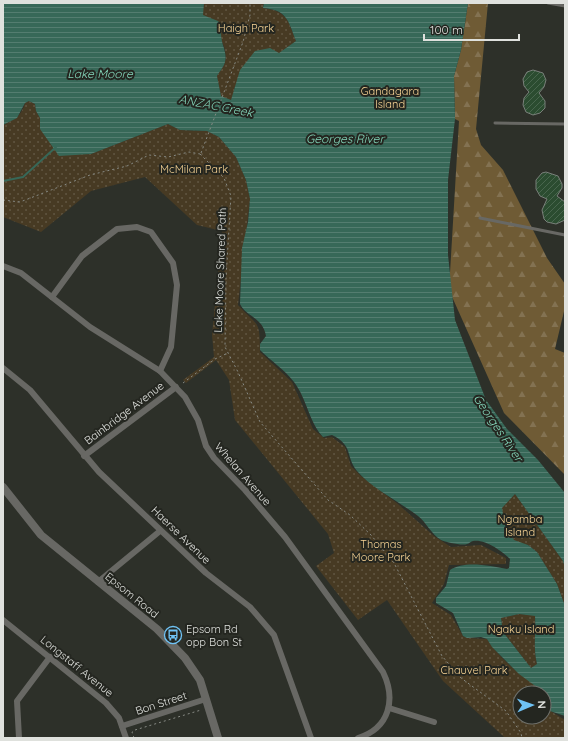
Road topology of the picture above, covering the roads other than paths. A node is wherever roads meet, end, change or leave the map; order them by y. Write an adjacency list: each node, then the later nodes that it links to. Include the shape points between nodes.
1 (548, 3): 2 (lane)
2 (565, 6)
3 (495, 124): 4 (lane)
4 (565, 124)
5 (480, 218): 6 (lane)
6 (565, 235)
7 (3, 266): 8 (street, Whelan Avenue, via 21,273)
8 (52, 297): 10 (street, Whelan Avenue, via 90,326); 10 (street, via 82,256 117,229 137,227 151,232 173,263 177,285 171,347)
9 (3, 368): 12 (street, Haerse Avenue, via 30,390)
10 (160, 371): 11 (street, Whelan Avenue)
11 (176, 386): 12 (street, Bainbridge Avenue); 19 (street, Whelan Avenue, via 190,403 206,446 214,458 285,537 383,672 390,692)
12 (84, 456): 14 (street, Haerse Avenue)
13 (3, 487): 15 (street, Epsom Road, via 41,536)
14 (160, 531): 15 (street); 25 (street, Haerse Avenue, via 206,573 250,608 274,635)
15 (98, 582): 18 (street, Epsom Road, via 174,645 198,677)
16 (3, 620): 17 (street, Longstaff Avenue)
17 (50, 657): 21 (street, Longstaff Avenue, via 106,702); 22 (street, via 18,701)
18 (206, 699): 21 (street, Bon Street); 24 (street, Epsom Road)
19 (389, 708): 20 (street); 26 (street, Whelan Avenue, via 379,726)
20 (434, 722)
21 (122, 726): 23 (street, Longstaff Avenue)
22 (19, 738)
23 (126, 738)
24 (218, 738)
25 (310, 738)
26 (358, 738)

